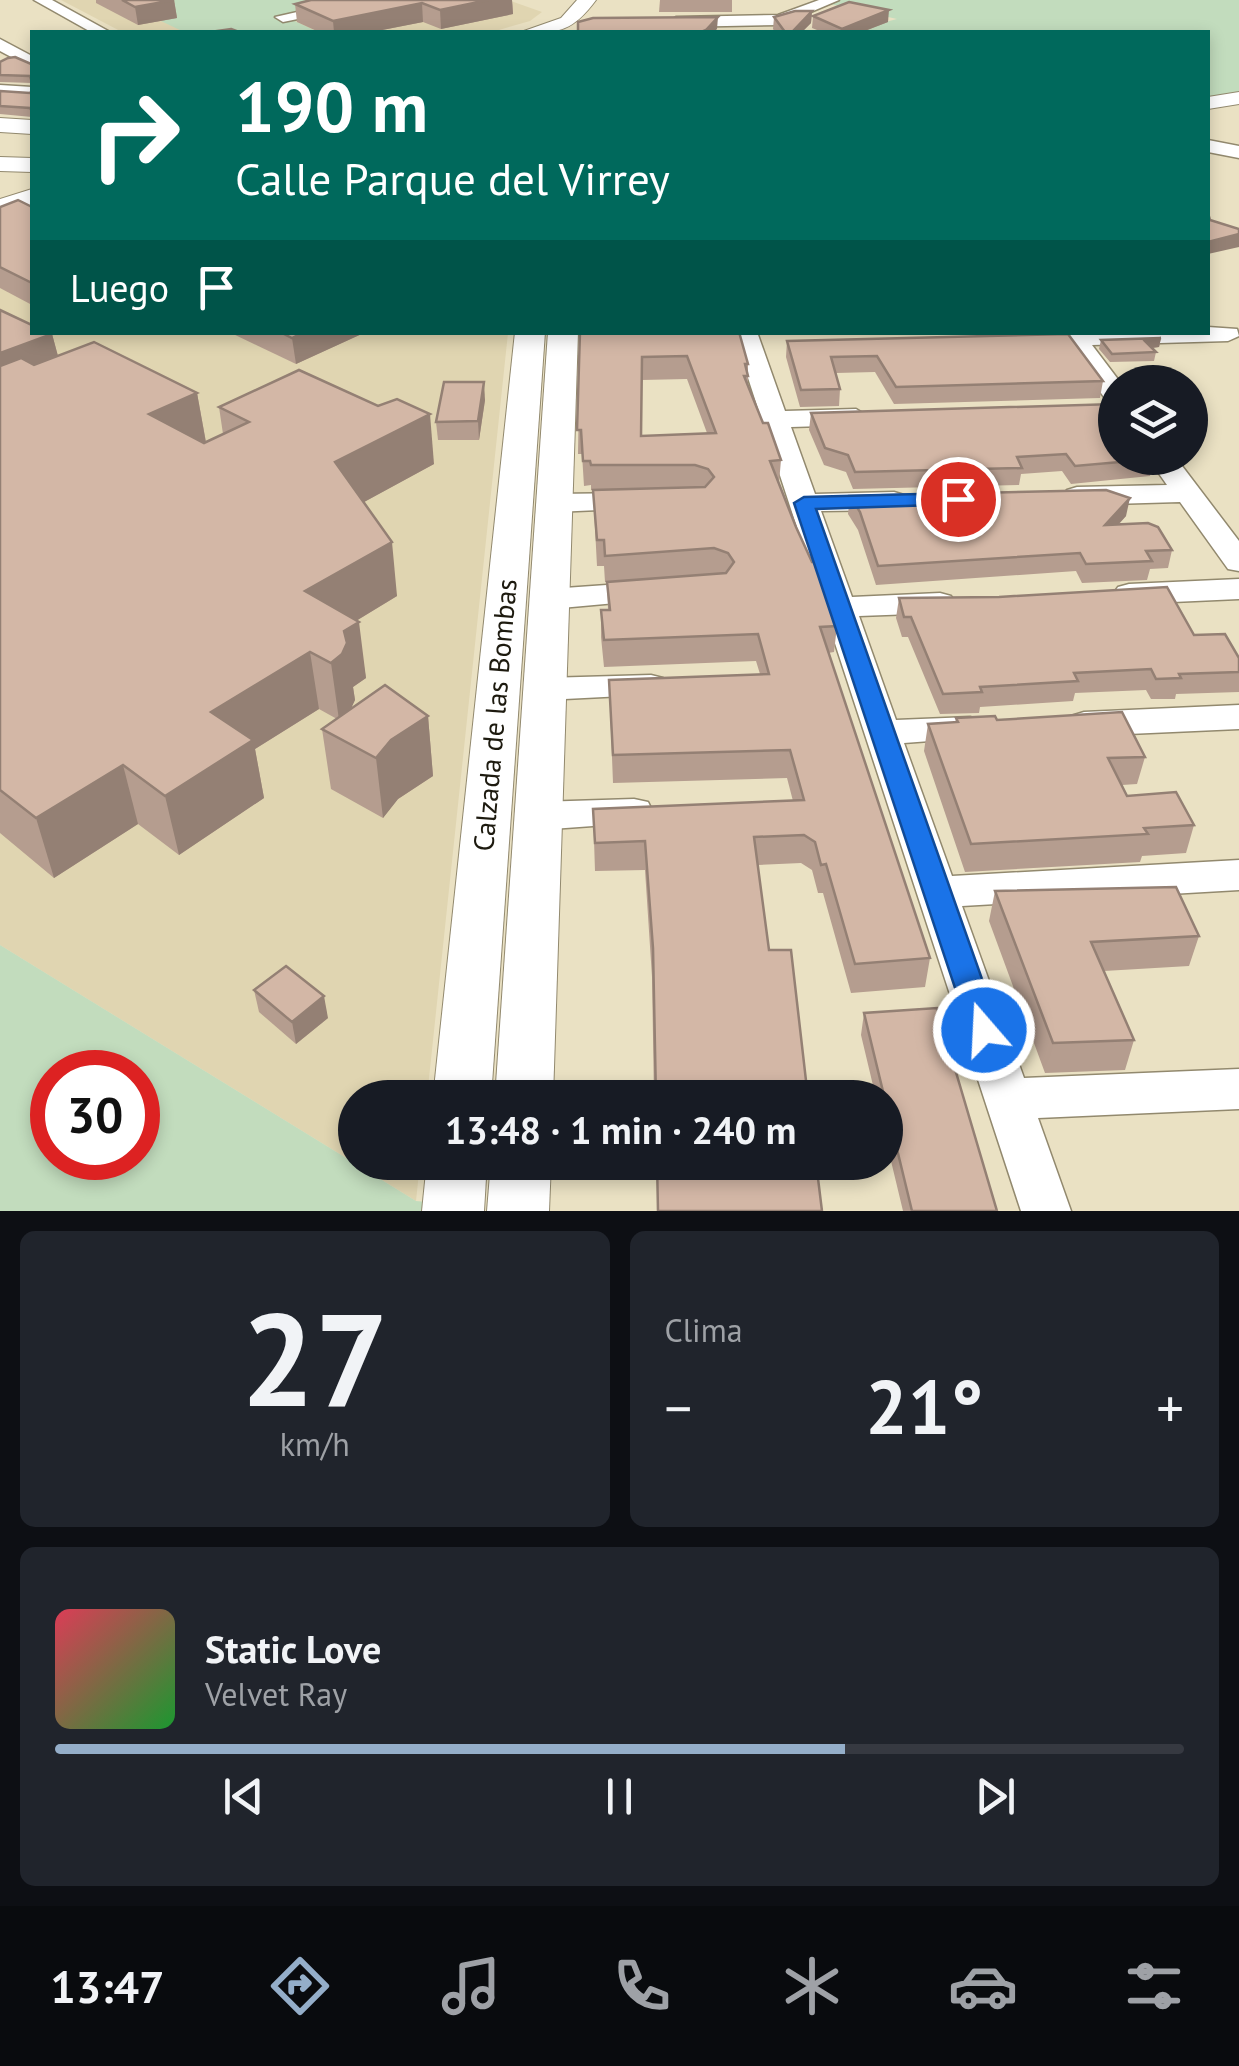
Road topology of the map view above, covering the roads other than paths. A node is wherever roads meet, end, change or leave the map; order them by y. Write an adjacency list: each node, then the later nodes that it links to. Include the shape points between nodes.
1 (41, 0): 8 (street)
2 (587, 0): 7 (main road)
3 (608, 0): 7 (main road)
4 (832, 0): 9 (street, via 780,20 666,22)
5 (349, 4): 6 (street)
6 (283, 16)
7 (567, 29)
8 (98, 30)
9 (708, 30)
10 (0, 44): 12 (street)
11 (0, 62): 13 (street)
12 (30, 62)
13 (30, 63)
14 (0, 90): 15 (street)
15 (30, 92)
16 (1239, 98): 17 (main road)
17 (1210, 105)
18 (1210, 106): 19 (main road)
19 (1239, 106)
20 (0, 125): 21 (main road)
21 (30, 127)
22 (1210, 146): 23 (street)
23 (1239, 152)
24 (0, 166): 25 (main road); 26 (main road)
25 (30, 166)
26 (0, 182)
27 (30, 184): 28 (main road)
28 (0, 192)
29 (30, 198): 30 (main road)
30 (0, 207)
31 (1210, 314): 36 (street)
32 (530, 335): 66 (main road, Calzada de las Bombas)
33 (563, 335): 46 (main road, Calzada de las Bombas)
34 (1074, 338): 35 (street); 36 (street); 38 (street)
35 (998, 340)
36 (1233, 340)
37 (755, 342): 40 (street)
38 (1098, 383)
39 (888, 416): 40 (street)
40 (775, 419): 47 (street)
41 (1175, 475): 42 (street)
42 (1188, 493): 43 (street); 48 (street)
43 (1054, 497)
44 (919, 500): 47 (street)
45 (658, 502): 46 (street)
46 (554, 503): 53 (main road, Calzada de las Bombas)
47 (804, 503): 55 (street)
48 (1228, 533): 49 (street)
49 (1239, 562)
50 (1239, 589): 52 (street)
51 (676, 591): 53 (street)
52 (1106, 595)
53 (550, 599): 57 (main road, Calzada de las Bombas)
54 (972, 601): 55 (street)
55 (839, 607): 61 (street)
56 (690, 685): 57 (street)
57 (545, 689): 63 (main road, Calzada de las Bombas)
58 (1239, 717): 59 (street)
59 (1041, 726)
60 (1001, 728): 61 (street)
61 (882, 732): 65 (street)
62 (672, 810): 63 (street)
63 (538, 816): 67 (main road, Calzada de las Bombas)
64 (1239, 875): 65 (street)
65 (937, 892): 69 (street)
66 (464, 1080)
67 (525, 1080)
68 (1239, 1090): 69 (street)
69 (1008, 1099): 74 (street)
70 (456, 1180): 72 (main road)
71 (520, 1180): 73 (main road)
72 (453, 1211)
73 (518, 1211)
74 (1046, 1211)

